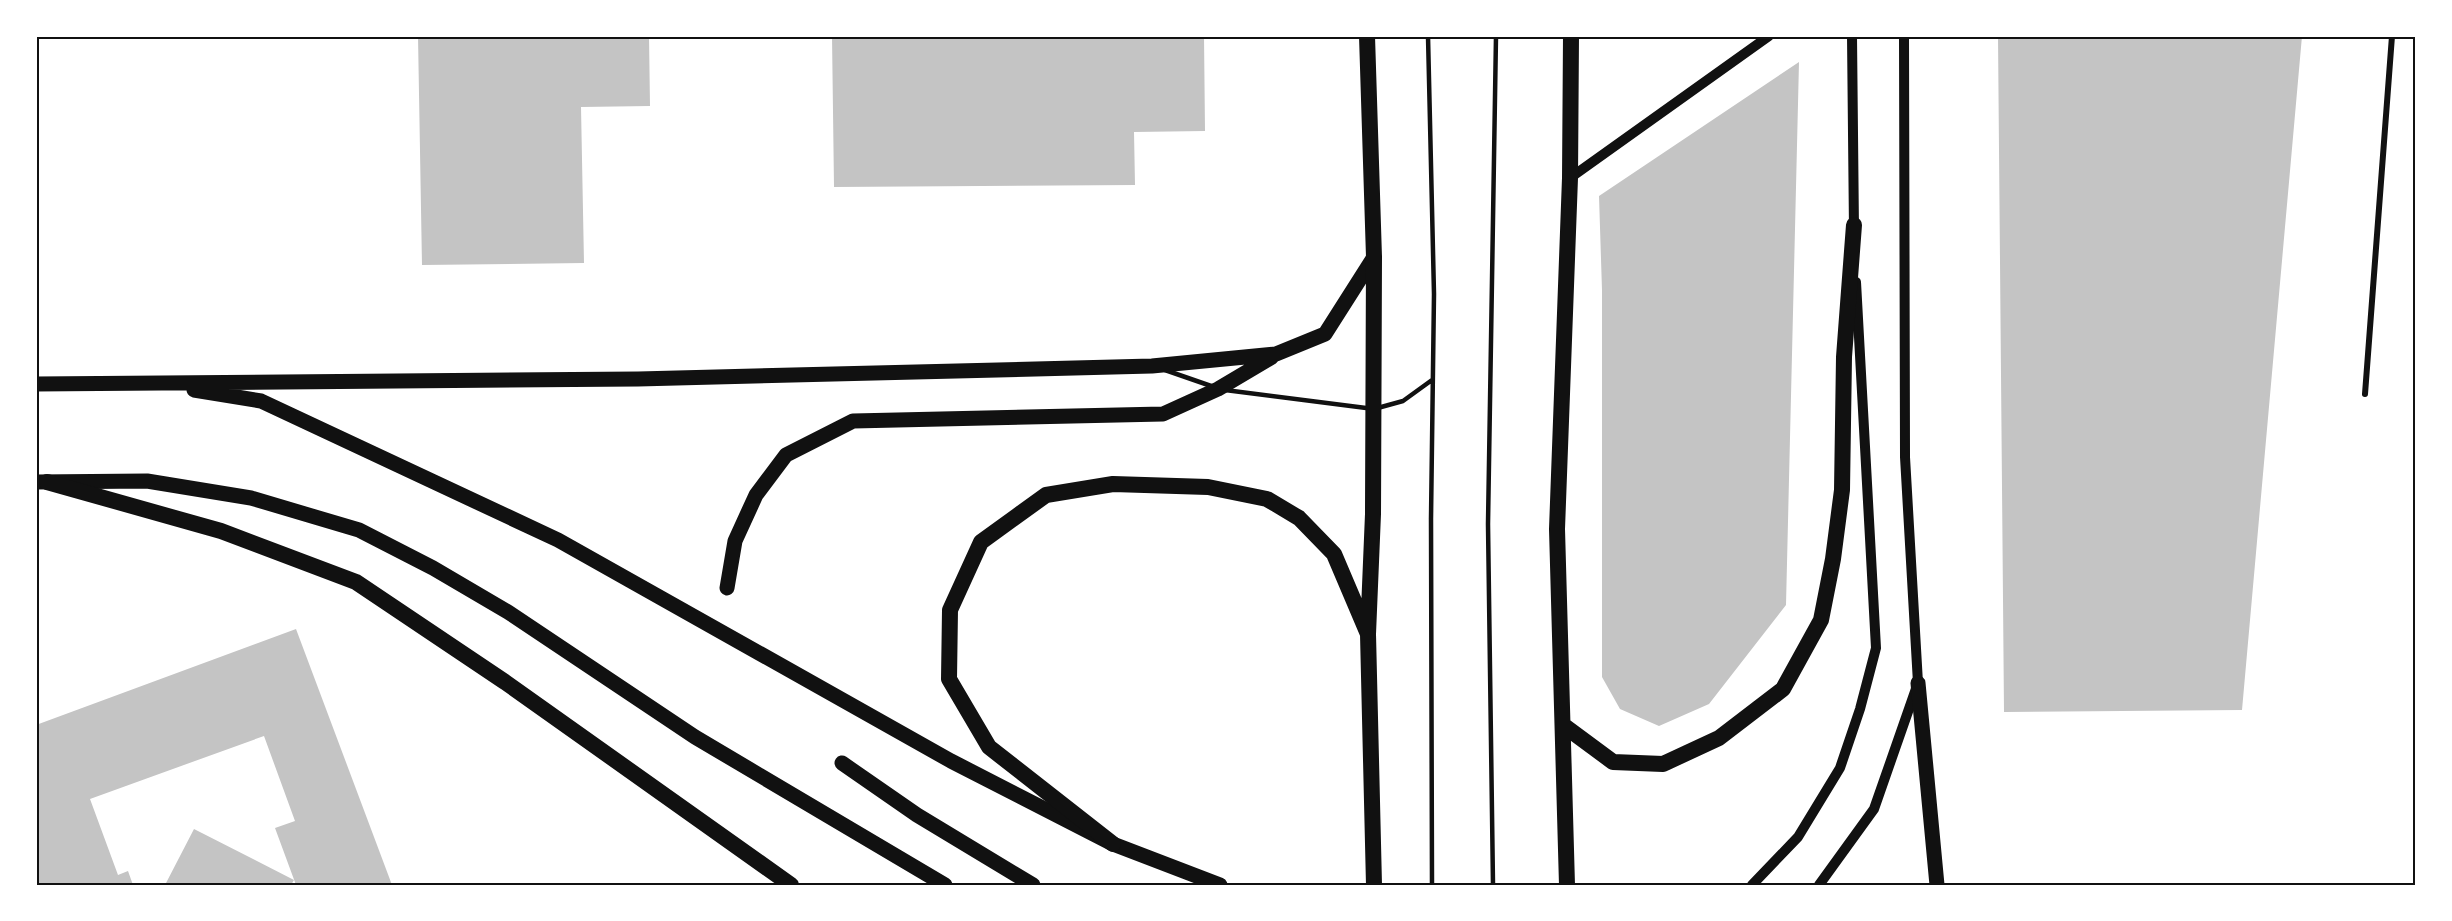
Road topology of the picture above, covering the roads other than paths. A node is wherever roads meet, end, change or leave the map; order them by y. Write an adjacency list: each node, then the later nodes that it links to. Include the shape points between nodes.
1 (1367, 36): 11 (highway)
2 (1428, 36): 14 (lane)
3 (1496, 36): 33 (lane, via 1488,524)
4 (1571, 36): 9 (highway)
5 (1769, 36): 9 (street)
6 (1852, 36): 10 (street)
7 (1904, 36): 23 (street, via 1905,457)
8 (2392, 36): 18 (street)
9 (1570, 178): 24 (highway, via 1557,529)
10 (1854, 225): 24 (highway, via 1844,357 1842,490 1833,559 1821,620 1783,689 1719,738 1663,764 1613,762); 35 (street, via 1876,648 1840,768 1804,827)
11 (1374, 257): 12 (main road, via 1325,334); 19 (highway)
12 (1276, 354): 13 (main road); 17 (main road)
13 (1152, 366): 15 (main road, via 638,379); 17 (lane)
14 (1432, 380): 19 (lane, via 1403,401); 32 (lane)
15 (153, 383): 16 (main road); 26 (main road, via 261,401 558,540 951,761)
16 (36, 384)
17 (1218, 389): 19 (lane); 21 (main road, via 1163,414 854,421 786,455 756,495 735,541)
18 (2365, 394)
19 (1374, 409): 22 (highway)
20 (42, 482): 27 (highway, via 221,531 356,582 505,682); 28 (main road, via 147,481 251,498 359,530 508,612 695,737)
21 (727, 588)
22 (1368, 634): 26 (highway, via 1335,554 1299,518 1267,499 1208,487 1113,484 1046,495 981,542 950,610 949,679 989,747); 31 (highway)
23 (1918, 683): 36 (street, via 1874,809); 37 (main road)
24 (1563, 725): 34 (highway)
25 (842, 763): 29 (main road, via 917,815)
26 (1113, 844): 30 (main road)
27 (791, 885)
28 (945, 885)
29 (1033, 885)
30 (1220, 885)
31 (1374, 885)
32 (1432, 885)
33 (1493, 885)
34 (1567, 885)
35 (1752, 885)
36 (1819, 885)
37 (1937, 885)

